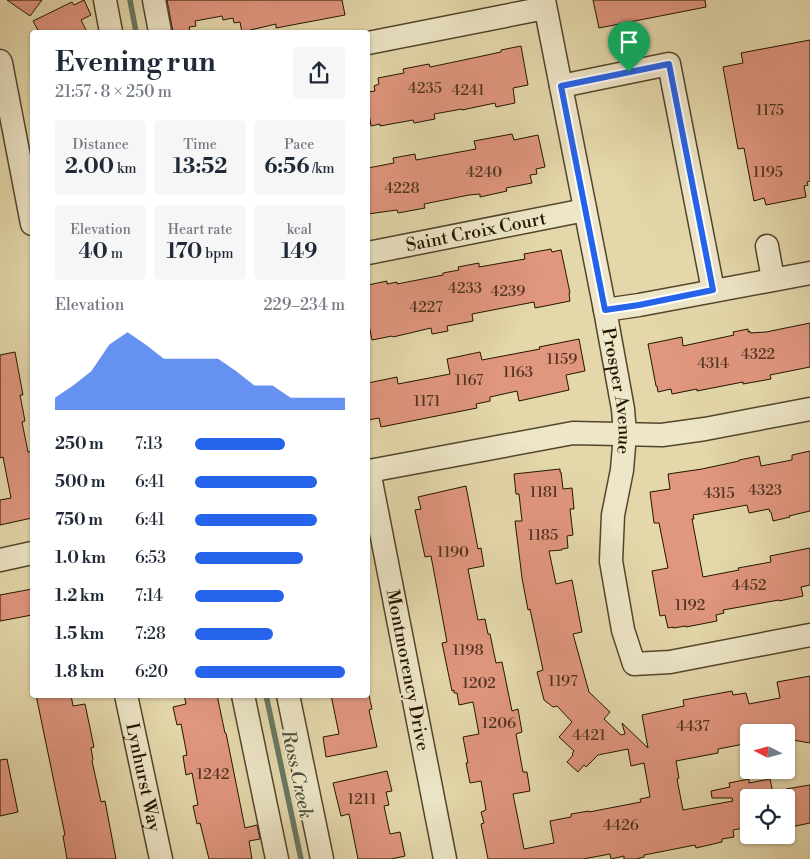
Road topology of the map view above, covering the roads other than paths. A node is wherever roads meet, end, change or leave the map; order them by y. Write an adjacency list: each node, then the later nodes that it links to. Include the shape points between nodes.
1 (105, 0): 4 (street)
2 (154, 0): 5 (street)
3 (545, 4): 6 (street); 8 (street, Prosper Avenue)
4 (112, 30)
5 (160, 30)
6 (370, 43)
7 (0, 62): 10 (street)
8 (561, 86): 9 (street, Prosper Avenue); 15 (street, via 669,64)
9 (585, 210): 12 (street, Saint Croix Court); 16 (street, Prosper Avenue)
10 (30, 214)
11 (767, 246): 14 (street)
12 (370, 253)
13 (810, 273): 14 (street)
14 (773, 279): 15 (street)
15 (712, 290): 16 (street)
16 (605, 310): 18 (street, Prosper Avenue)
17 (810, 409): 18 (street, via 662,435)
18 (625, 434): 19 (street, Montmorency Drive, via 574,433); 23 (street, Prosper Avenue, via 613,515 611,560 623,630 634,664 670,662)
19 (370, 471)
20 (370, 476): 30 (street, Montmorency Drive)
21 (30, 553): 22 (street)
22 (0, 560)
23 (810, 635)
24 (127, 698): 27 (street, Lynhurst Way)
25 (244, 698): 28 (street)
26 (289, 698): 29 (street)
27 (160, 859)
28 (277, 859)
29 (322, 859)
30 (445, 859)

